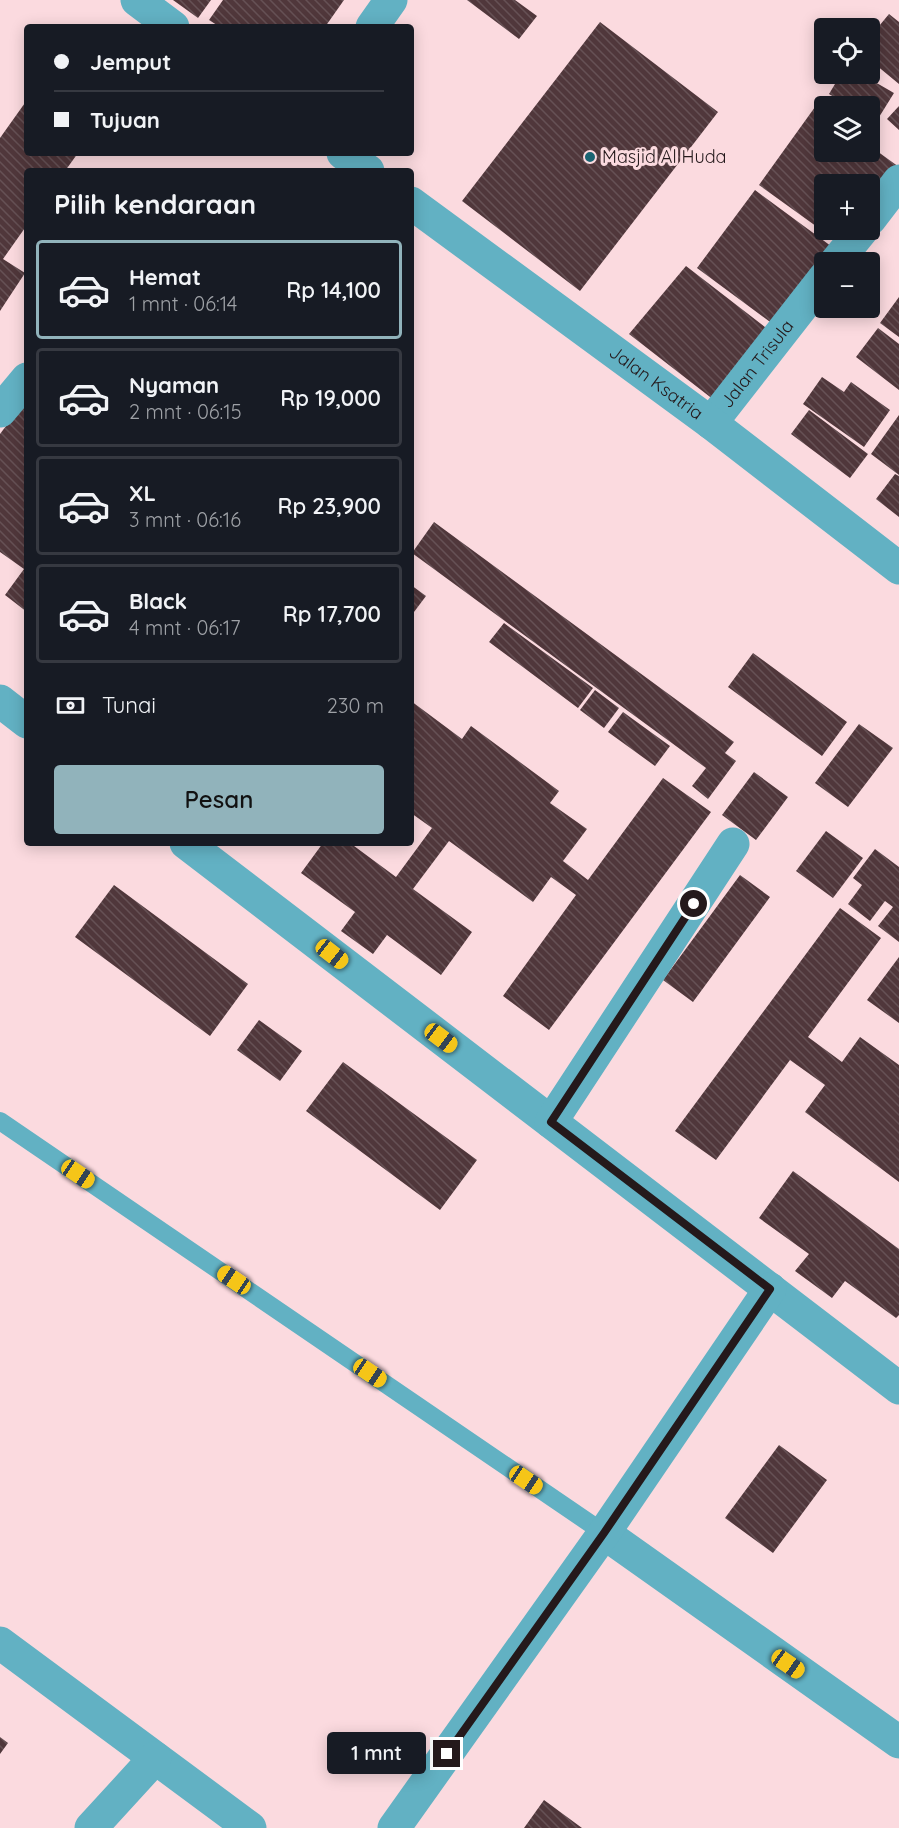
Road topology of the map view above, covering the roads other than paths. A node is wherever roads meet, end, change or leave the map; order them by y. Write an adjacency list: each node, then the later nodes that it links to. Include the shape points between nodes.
1 (137, 0): 3 (street)
2 (391, 0): 4 (street)
3 (169, 24)
4 (374, 24)
5 (899, 182): 7 (street)
6 (414, 204): 13 (street, Jalan Ksatria)
7 (880, 206)
8 (854, 240): 9 (street)
9 (844, 252)
10 (814, 291): 13 (street, Jalan Trisula)
11 (24, 383): 12 (street)
12 (0, 411)
13 (711, 423): 14 (street, Jalan Ksatria)
14 (899, 568)
15 (733, 844): 18 (street)
16 (190, 846): 18 (street)
17 (0, 1121): 21 (lane)
18 (551, 1122): 19 (street)
19 (770, 1289): 20 (street); 21 (street)
20 (899, 1388)
21 (604, 1533): 23 (street); 27 (street)
22 (0, 1644): 24 (street)
23 (899, 1742)
24 (155, 1758): 25 (street); 26 (street)
25 (91, 1828)
26 (250, 1828)
27 (394, 1828)

